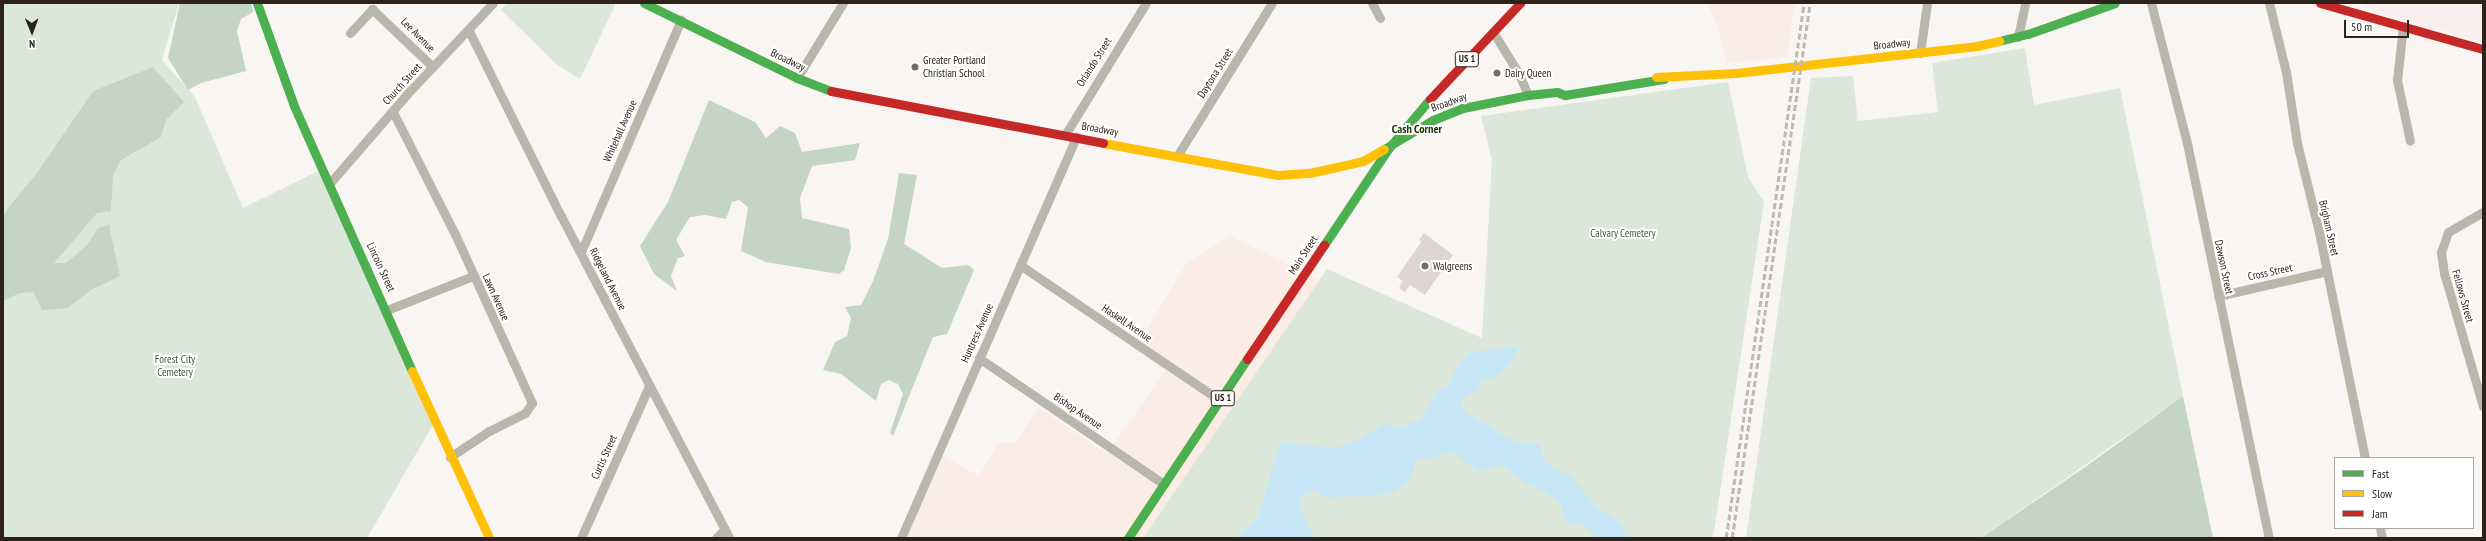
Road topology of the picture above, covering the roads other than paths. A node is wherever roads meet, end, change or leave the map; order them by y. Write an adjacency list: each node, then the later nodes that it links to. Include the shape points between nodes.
1 (257, 3): 33 (main road, Lincoln Street, via 275,60)
2 (493, 3): 18 (street, Church Street)
3 (644, 3): 16 (main road, Broadway)
4 (842, 3): 25 (street)
5 (1146, 3): 28 (street, Orlando Street)
6 (1272, 3): 32 (street, Daytona Street)
7 (1372, 3): 15 (street)
8 (1520, 3): 19 (main road, Main Street / US 1)
9 (1927, 3): 23 (street)
10 (2025, 3): 21 (street)
11 (2115, 3): 21 (main road, Broadway)
12 (2151, 3): 39 (street, Dawson Street, via 2178,103)
13 (2269, 3): 37 (street, Brigham Street)
14 (2320, 3): 17 (main road)
15 (1380, 18)
16 (681, 20): 25 (main road, Broadway); 35 (street, Whitehall Avenue)
17 (2403, 26): 22 (main road); 30 (street, via 2397,80)
18 (469, 31): 24 (street, Church Street); 35 (street, Ridgeland Avenue)
19 (1493, 32): 26 (street, via 1515,67); 31 (main road, Main Street / US 1, via 1436,92)
20 (350, 33): 24 (street, Lee Avenue, via 372,9)
21 (2018, 37): 23 (main road, Broadway)
22 (2483, 49)
23 (1920, 53): 26 (main road, Broadway, via 1664,79 1654,83 1565,95 1557,92)
24 (433, 67): 27 (street, Church Street)
25 (798, 78): 28 (main road, Broadway, via 838,94)
26 (1528, 95): 31 (main road, Broadway, via 1448,113)
27 (393, 112): 33 (street, Church Street); 38 (street, Lawn Avenue, via 413,146)
28 (1065, 135): 29 (main road, Broadway)
29 (1076, 137): 32 (main road, Broadway); 36 (street, Huntress Avenue)
30 (2410, 141)
31 (1388, 149): 32 (main road, Broadway, via 1348,165 1298,175 1278,175); 43 (main road, Main Street / US 1)
32 (1177, 156)
33 (330, 183): 40 (main road, Lincoln Street)
34 (2483, 212): 44 (street, Fellows Street, via 2448,232 2441,252 2444,273)
35 (580, 252): 42 (street, Ridgeland Avenue)
36 (1020, 265): 41 (street, Huntress Avenue); 43 (street, Haskell Avenue)
37 (2327, 272): 39 (street, Cross Street); 46 (street, Brigham Street)
38 (473, 276): 40 (street); 45 (street, Lawn Avenue, via 532,403 518,418 488,431)
39 (2218, 296): 54 (street, Dawson Street)
40 (387, 310): 45 (main road, Lincoln Street)
41 (979, 358): 47 (street, Bishop Avenue); 52 (street, Huntress Avenue)
42 (648, 386): 48 (street, Ridgeland Avenue); 50 (street, Curtis Street)
43 (1221, 400): 47 (main road, Main Street / US 1)
44 (2483, 406)
45 (450, 457): 49 (main road, Lincoln Street)
46 (2365, 457)
47 (1164, 484): 53 (main road, Main Street / US 1)
48 (726, 534): 51 (street)
49 (489, 538)
50 (581, 538)
51 (716, 538)
52 (901, 538)
53 (1128, 538)
54 (2269, 538)

